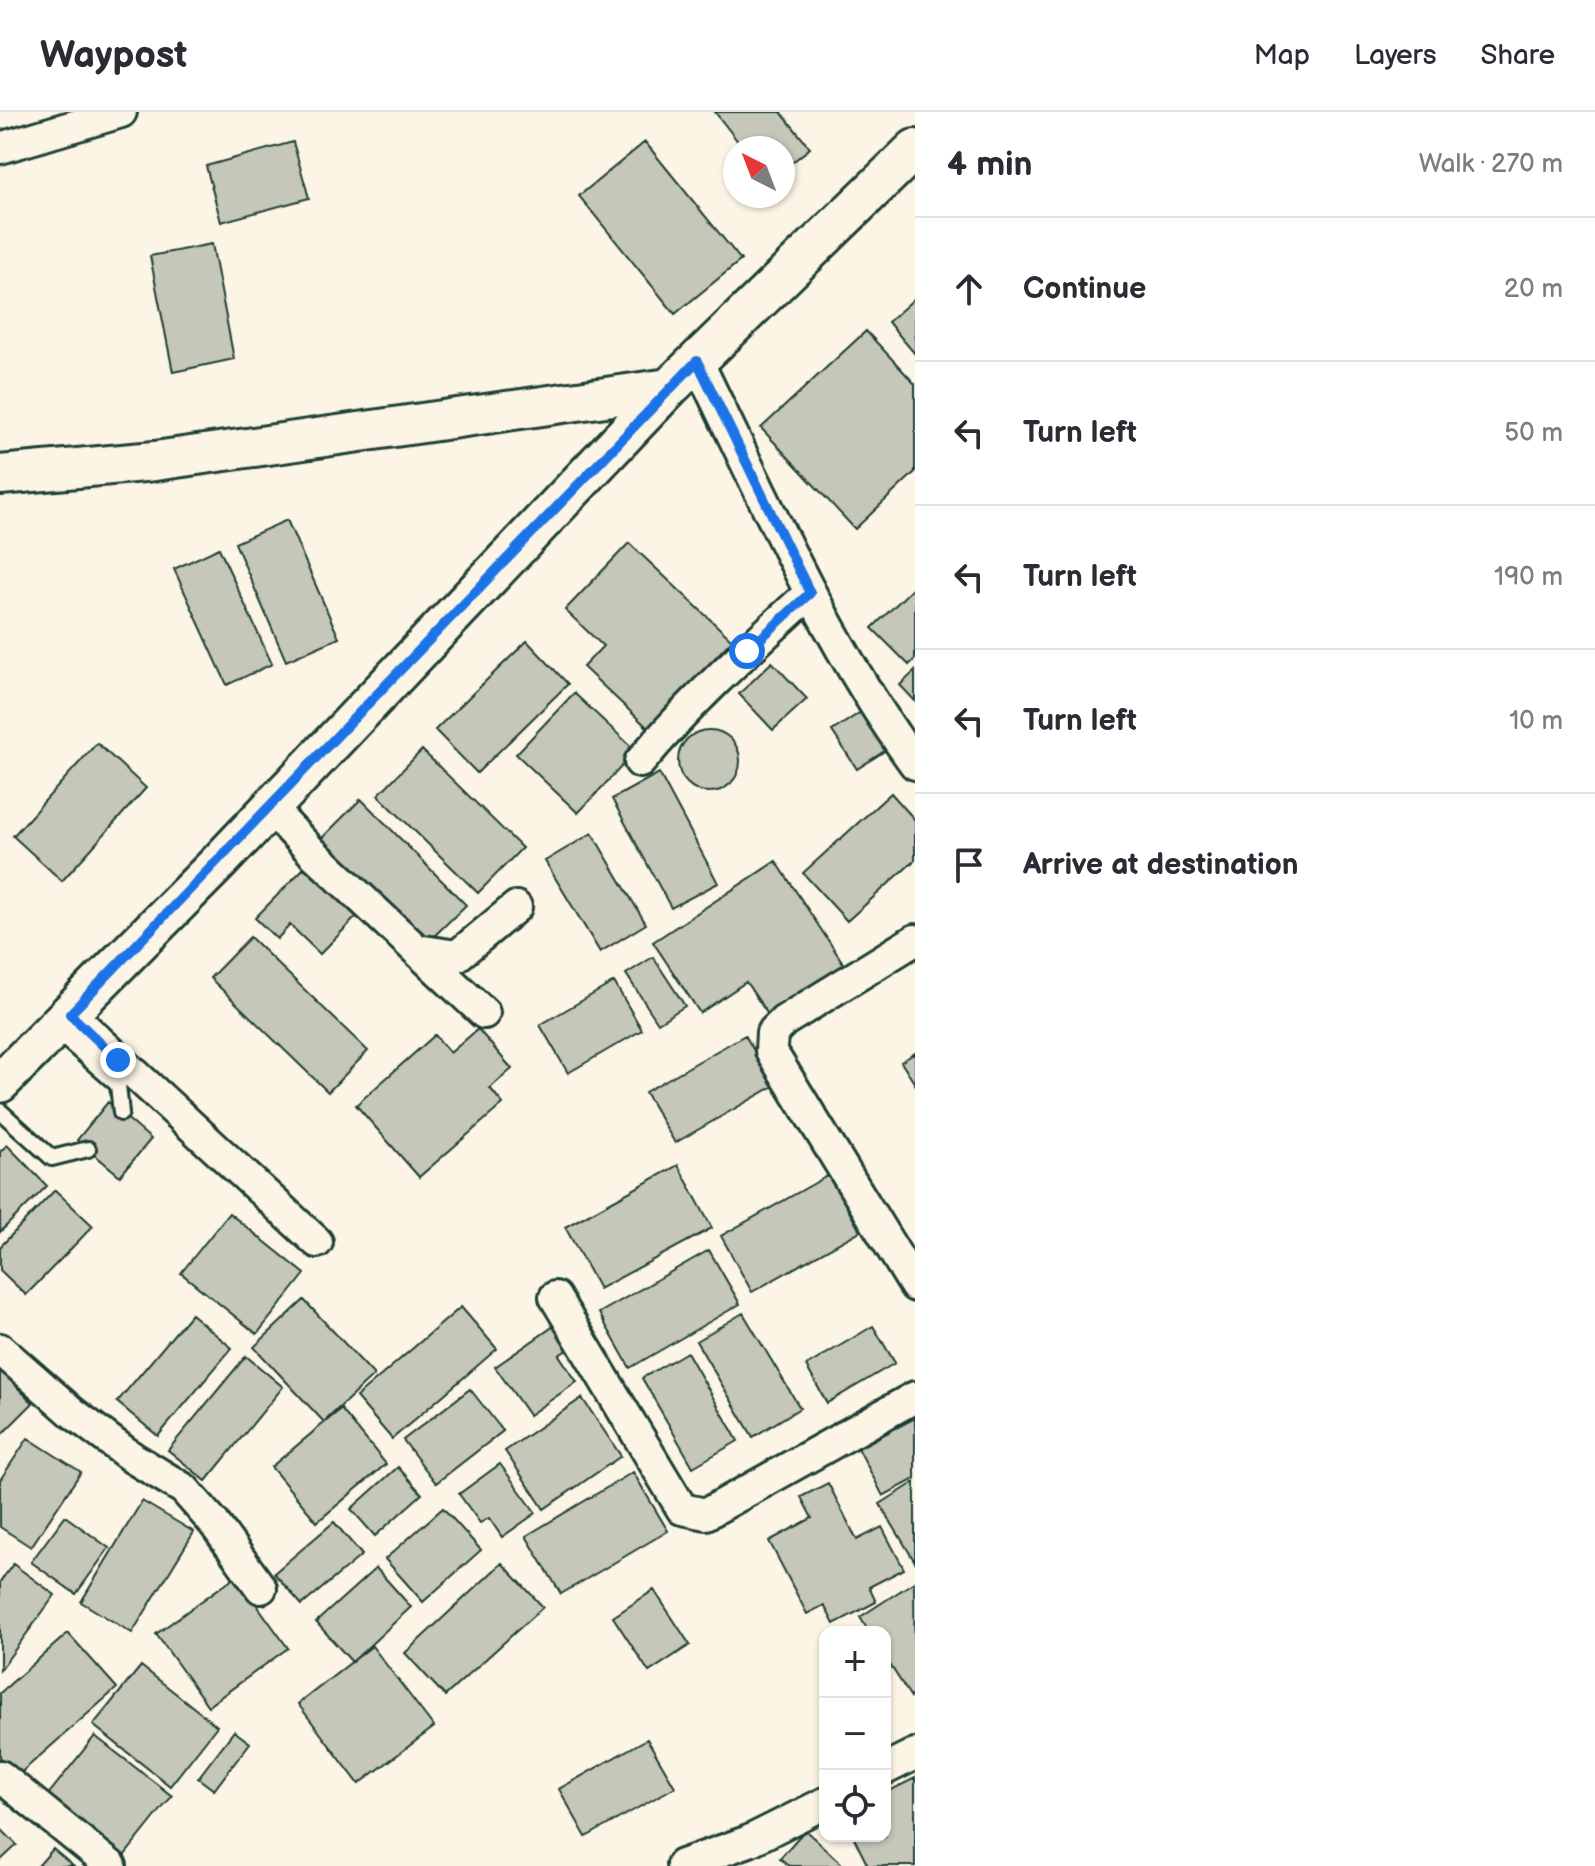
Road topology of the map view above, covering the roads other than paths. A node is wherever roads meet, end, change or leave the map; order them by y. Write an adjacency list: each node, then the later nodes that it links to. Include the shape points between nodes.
1 (121, 112): 2 (street)
2 (0, 148)
3 (915, 149): 4 (street)
4 (697, 361): 5 (street); 7 (street)
5 (669, 388): 6 (street, via 155,461); 10 (street)
6 (0, 475)
7 (810, 593): 8 (street); 9 (street)
8 (640, 762)
9 (915, 764)
10 (270, 808): 13 (street); 15 (street)
11 (516, 907): 13 (street, via 457,956)
12 (915, 940): 21 (street, via 784,1021 772,1033 771,1051)
13 (417, 950): 14 (street)
14 (484, 1013)
15 (62, 1022): 16 (street); 18 (lane, via 118,1085); 20 (street)
16 (0, 1083)
17 (0, 1111): 19 (lane, via 52,1158)
18 (121, 1113)
19 (88, 1149)
20 (317, 1242)
21 (915, 1286)
22 (555, 1297): 24 (street, via 682,1509 706,1514)
23 (0, 1349): 25 (street, via 73,1413 184,1489)
24 (915, 1397)
25 (261, 1588)
26 (915, 1754): 27 (street)
27 (891, 1766)
28 (0, 1776): 31 (street)
29 (819, 1806): 30 (street, via 749,1841)
30 (682, 1865)
31 (111, 1866)

